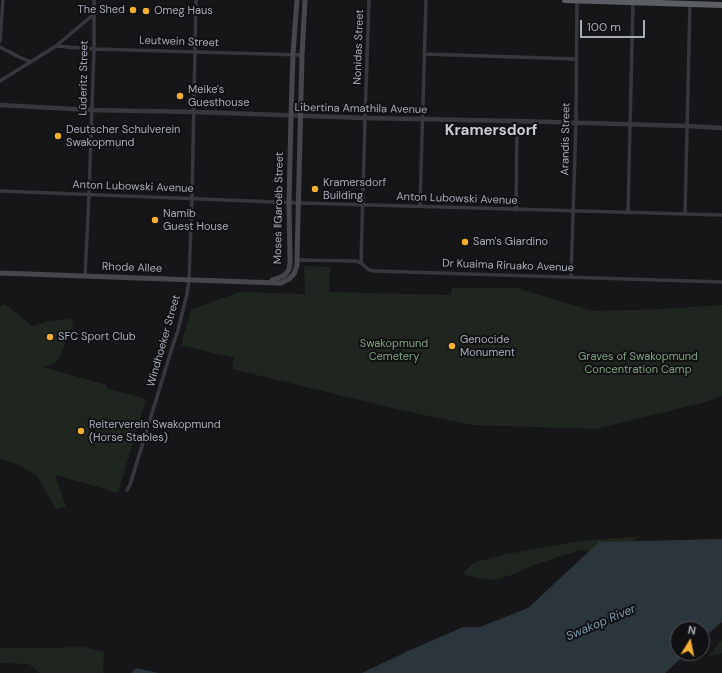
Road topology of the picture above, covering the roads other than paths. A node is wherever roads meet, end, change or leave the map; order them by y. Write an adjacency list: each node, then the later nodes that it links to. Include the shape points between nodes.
1 (2, 0): 14 (street)
2 (94, 0): 13 (street, Lüderitz Street)
3 (196, 0): 18 (street, Windhoeker Street)
4 (297, 0): 19 (main road, Moses ǁGaroëb Street)
5 (305, 0): 20 (main road, Moses ǁGaroëb Street)
6 (369, 0): 30 (street, Nonidas Street)
7 (426, 0): 21 (street)
8 (564, 0): 9 (highway)
9 (577, 0): 10 (highway); 22 (street, Arandis Street)
10 (633, 2): 11 (highway); 34 (street)
11 (690, 4): 12 (highway); 35 (street)
12 (722, 5)
13 (93, 15): 15 (street); 17 (street, Lüderitz Street)
14 (0, 41)
15 (56, 46): 17 (street, Leutwein Street); 23 (street)
16 (0, 48): 23 (street)
17 (94, 49): 18 (street, Leutwein Street); 26 (street, Lüderitz Street)
18 (196, 52): 19 (street, Leutwein Street); 27 (street, Windhoeker Street)
19 (293, 54): 20 (street, Leutwein Street); 28 (main road, Moses ǁGaroëb Street)
20 (302, 54): 29 (main road, Moses ǁGaroëb Street)
21 (424, 54): 22 (street); 31 (street)
22 (576, 59): 33 (street, Arandis Street)
23 (31, 62): 24 (street)
24 (0, 81)
25 (0, 105): 26 (street, Libertina Amathila Avenue)
26 (92, 110): 27 (street, Libertina Amathila Avenue); 38 (street, Lüderitz Street)
27 (195, 112): 28 (street, Libertina Amathila Avenue); 39 (street, Windhoeker Street)
28 (291, 116): 29 (street, Libertina Amathila Avenue); 40 (main road, Moses ǁGaroëb Street)
29 (301, 116): 30 (street, Libertina Amathila Avenue); 41 (main road, Moses ǁGaroëb Street)
30 (365, 118): 31 (street, Libertina Amathila Avenue); 42 (street, Nonidas Street)
31 (423, 119): 32 (street, Libertina Amathila Avenue); 43 (street)
32 (517, 121): 33 (street, Libertina Amathila Avenue); 44 (street)
33 (576, 123): 34 (street, Libertina Amathila Avenue); 45 (street, Arandis Street)
34 (630, 124): 35 (street, Libertina Amathila Avenue); 46 (street)
35 (687, 126): 36 (street, Libertina Amathila Avenue); 47 (street)
36 (722, 128)
37 (0, 191): 38 (street, Anton Lubowski Avenue)
38 (90, 195): 39 (street, Anton Lubowski Avenue); 52 (street, Lüderitz Street)
39 (192, 198): 40 (street, Anton Lubowski Avenue); 54 (street, Windhoeker Street)
40 (289, 202): 41 (street, Anton Lubowski Avenue); 55 (main road, Moses ǁGaroëb Street, via 289,269 276,280)
41 (299, 202): 42 (street, Anton Lubowski Avenue); 49 (main road, Moses ǁGaroëb Street)
42 (363, 204): 43 (street, Anton Lubowski Avenue); 50 (street, Nonidas Street)
43 (420, 206): 44 (street, Anton Lubowski Avenue)
44 (516, 210): 45 (street, Anton Lubowski Avenue)
45 (574, 210): 46 (street, Anton Lubowski Avenue); 53 (street, Arandis Street)
46 (628, 212): 47 (street, Anton Lubowski Avenue)
47 (685, 214): 48 (street, Anton Lubowski Avenue)
48 (722, 215)
49 (297, 260): 50 (street, Dr Kuaima Riruako Avenue, via 352,260); 55 (main road, Moses ǁGaroëb Street, via 294,274 289,279 281,283)
50 (361, 263): 53 (street, Dr Kuaima Riruako Avenue, via 369,270 375,271)
51 (0, 273): 52 (main road, Rhode Allee)
52 (85, 276): 54 (main road, Rhode Allee)
53 (571, 277): 56 (street, Dr Kuaima Riruako Avenue)
54 (188, 280): 55 (main road, Rhode Allee); 57 (street, Windhoeker Street, via 178,330)
55 (263, 282)
56 (722, 282)
57 (127, 490)

